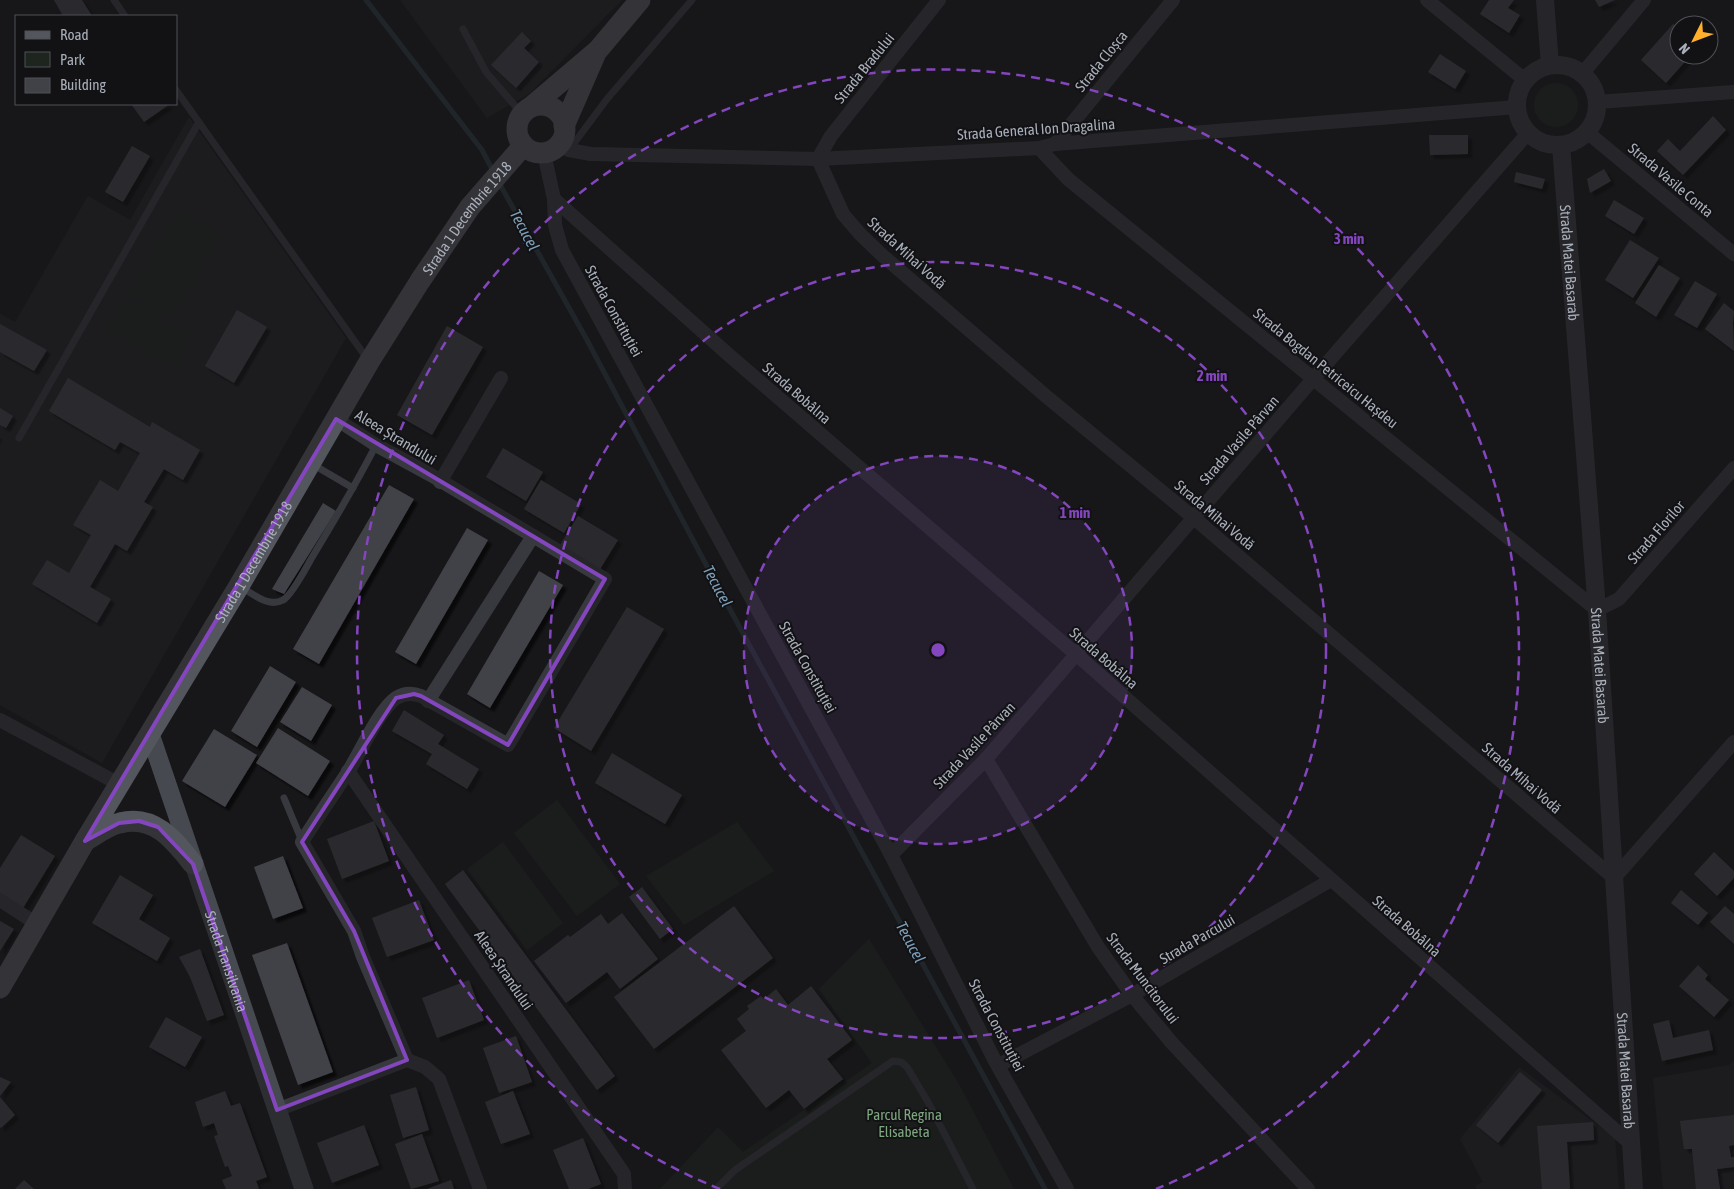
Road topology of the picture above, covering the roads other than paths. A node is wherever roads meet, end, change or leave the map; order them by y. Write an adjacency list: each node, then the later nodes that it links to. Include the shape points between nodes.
1 (114, 0): 9 (lane)
2 (640, 0): 11 (main road)
3 (692, 0): 23 (lane, via 607,99)
4 (940, 0): 28 (street, Strada Bradului, via 831,136)
5 (1173, 0): 24 (street, Strada Cloșca)
6 (1427, 0): 14 (street)
7 (1545, 0): 12 (street)
8 (1644, 0): 13 (street)
9 (125, 15)
10 (463, 29): 19 (lane, via 486,72)
11 (598, 50): 19 (main road); 23 (main road)
12 (1550, 66): 13 (street, via 1562,65); 14 (street, via 1532,73)
13 (1582, 74): 17 (street, via 1592,86)
14 (1525, 80): 18 (street)
15 (1734, 92): 17 (street)
16 (178, 93): 20 (lane)
17 (1597, 102): 22 (street)
18 (1517, 107): 21 (street, via 1518,116); 24 (street, Strada General Ion Dragalina)
19 (526, 110): 23 (main road, via 542,105 552,108 560,116); 26 (main road, via 517,124)
20 (199, 122): 31 (lane); 35 (lane)
21 (1528, 132): 25 (street, via 1543,142); 33 (street, Strada Vasile Pârvan)
22 (1587, 132): 25 (street); 30 (street, Strada Vasile Conta)
23 (559, 144): 26 (main road, via 533,152); 28 (street, Strada General Ion Dragalina, via 591,154); 29 (street, Strada Constituției)
24 (1055, 144): 27 (street, Strada General Ion Dragalina)
25 (1561, 144): 44 (street, Strada Matei Basarab)
26 (523, 146): 31 (main road, Strada 1 Decembrie 1918, via 470,207)
27 (1039, 148): 28 (street, Strada General Ion Dragalina); 33 (street, Strada Bogdan Petriceicu Hașdeu, via 1068,179)
28 (818, 159): 41 (street, Strada Mihai Vodă, via 843,214 883,256)
29 (554, 199): 45 (street, Strada Bobâlna, via 730,356); 56 (street, Strada Constituției, via 555,225 562,250)
30 (1734, 254)
31 (369, 362): 34 (main road, Strada 1 Decembrie 1918)
32 (501, 378): 39 (street, Aleea Ștrandului)
33 (1313, 379): 41 (street, Strada Vasile Pârvan); 44 (street, Strada Bogdan Petriceicu Hașdeu)
34 (336, 419): 36 (street, Aleea Ștrandului); 37 (main road, Strada 1 Decembrie 1918)
35 (19, 438)
36 (376, 445): 39 (street, Aleea Ștrandului); 40 (lane)
37 (310, 463): 40 (lane); 43 (main road, Strada 1 Decembrie 1918)
38 (1734, 468): 44 (street, Strada Florilor, via 1619,599)
39 (440, 482): 42 (street, Aleea Ștrandului)
40 (353, 488): 43 (lane, via 300,579 284,600 264,601)
41 (1194, 518): 45 (street, Strada Vasile Pârvan); 58 (street, Strada Mihai Vodă)
42 (533, 536): 46 (street); 46 (street, Aleea Ștrandului, via 605,579 508,745)
43 (239, 586): 48 (main road, Strada 1 Decembrie 1918)
44 (1597, 610): 58 (street, Strada Matei Basarab)
45 (1077, 655): 50 (street, Strada Vasile Pârvan); 59 (street, Strada Bobâlna)
46 (428, 701): 51 (street, Aleea Ștrandului, via 414,694 396,698 377,722)
47 (0, 720): 52 (street)
48 (150, 734): 52 (main road, Strada 1 Decembrie 1918); 57 (main road, Strada Transilvania)
49 (1734, 742): 58 (street)
50 (986, 759): 56 (street, Strada Vasile Pârvan); 63 (street, Strada Muncitorului, via 1098,947)
51 (348, 771): 55 (street, Aleea Ștrandului); 70 (street, Aleea Ștrandului, via 624,1174)
52 (119, 784): 54 (main road, Strada 1 Decembrie 1918)
53 (284, 798): 55 (lane)
54 (85, 841): 57 (main road, via 119,823 139,821 158,827 175,841); 61 (main road, Strada 1 Decembrie 1918)
55 (302, 842): 64 (street, via 354,931)
56 (891, 855): 65 (street, Strada Constituției)
57 (193, 864): 66 (main road, Strada Transilvania)
58 (1614, 878): 67 (street, Strada Matei Basarab)
59 (1331, 880): 63 (street, Strada Parcului); 67 (street, Strada Bobâlna)
60 (0, 900): 61 (street)
61 (37, 924): 62 (main road, Strada 1 Decembrie 1918)
62 (0, 988)
63 (1132, 995): 65 (street, Strada Parcului); 74 (street, Strada Muncitorului, via 1172,1043)
64 (407, 1060): 66 (street); 69 (street, via 425,1066 439,1079)
65 (998, 1065): 73 (street, Strada Constituției)
66 (277, 1110): 68 (main road, Strada Transilvania)
67 (1631, 1144): 75 (street, Strada Matei Basarab)
68 (304, 1189)
69 (480, 1189)
70 (625, 1189)
71 (716, 1189): 72 (lane, via 734,1170 893,1060 907,1067)
72 (973, 1189)
73 (1067, 1189)
74 (1308, 1189)
75 (1634, 1189)

